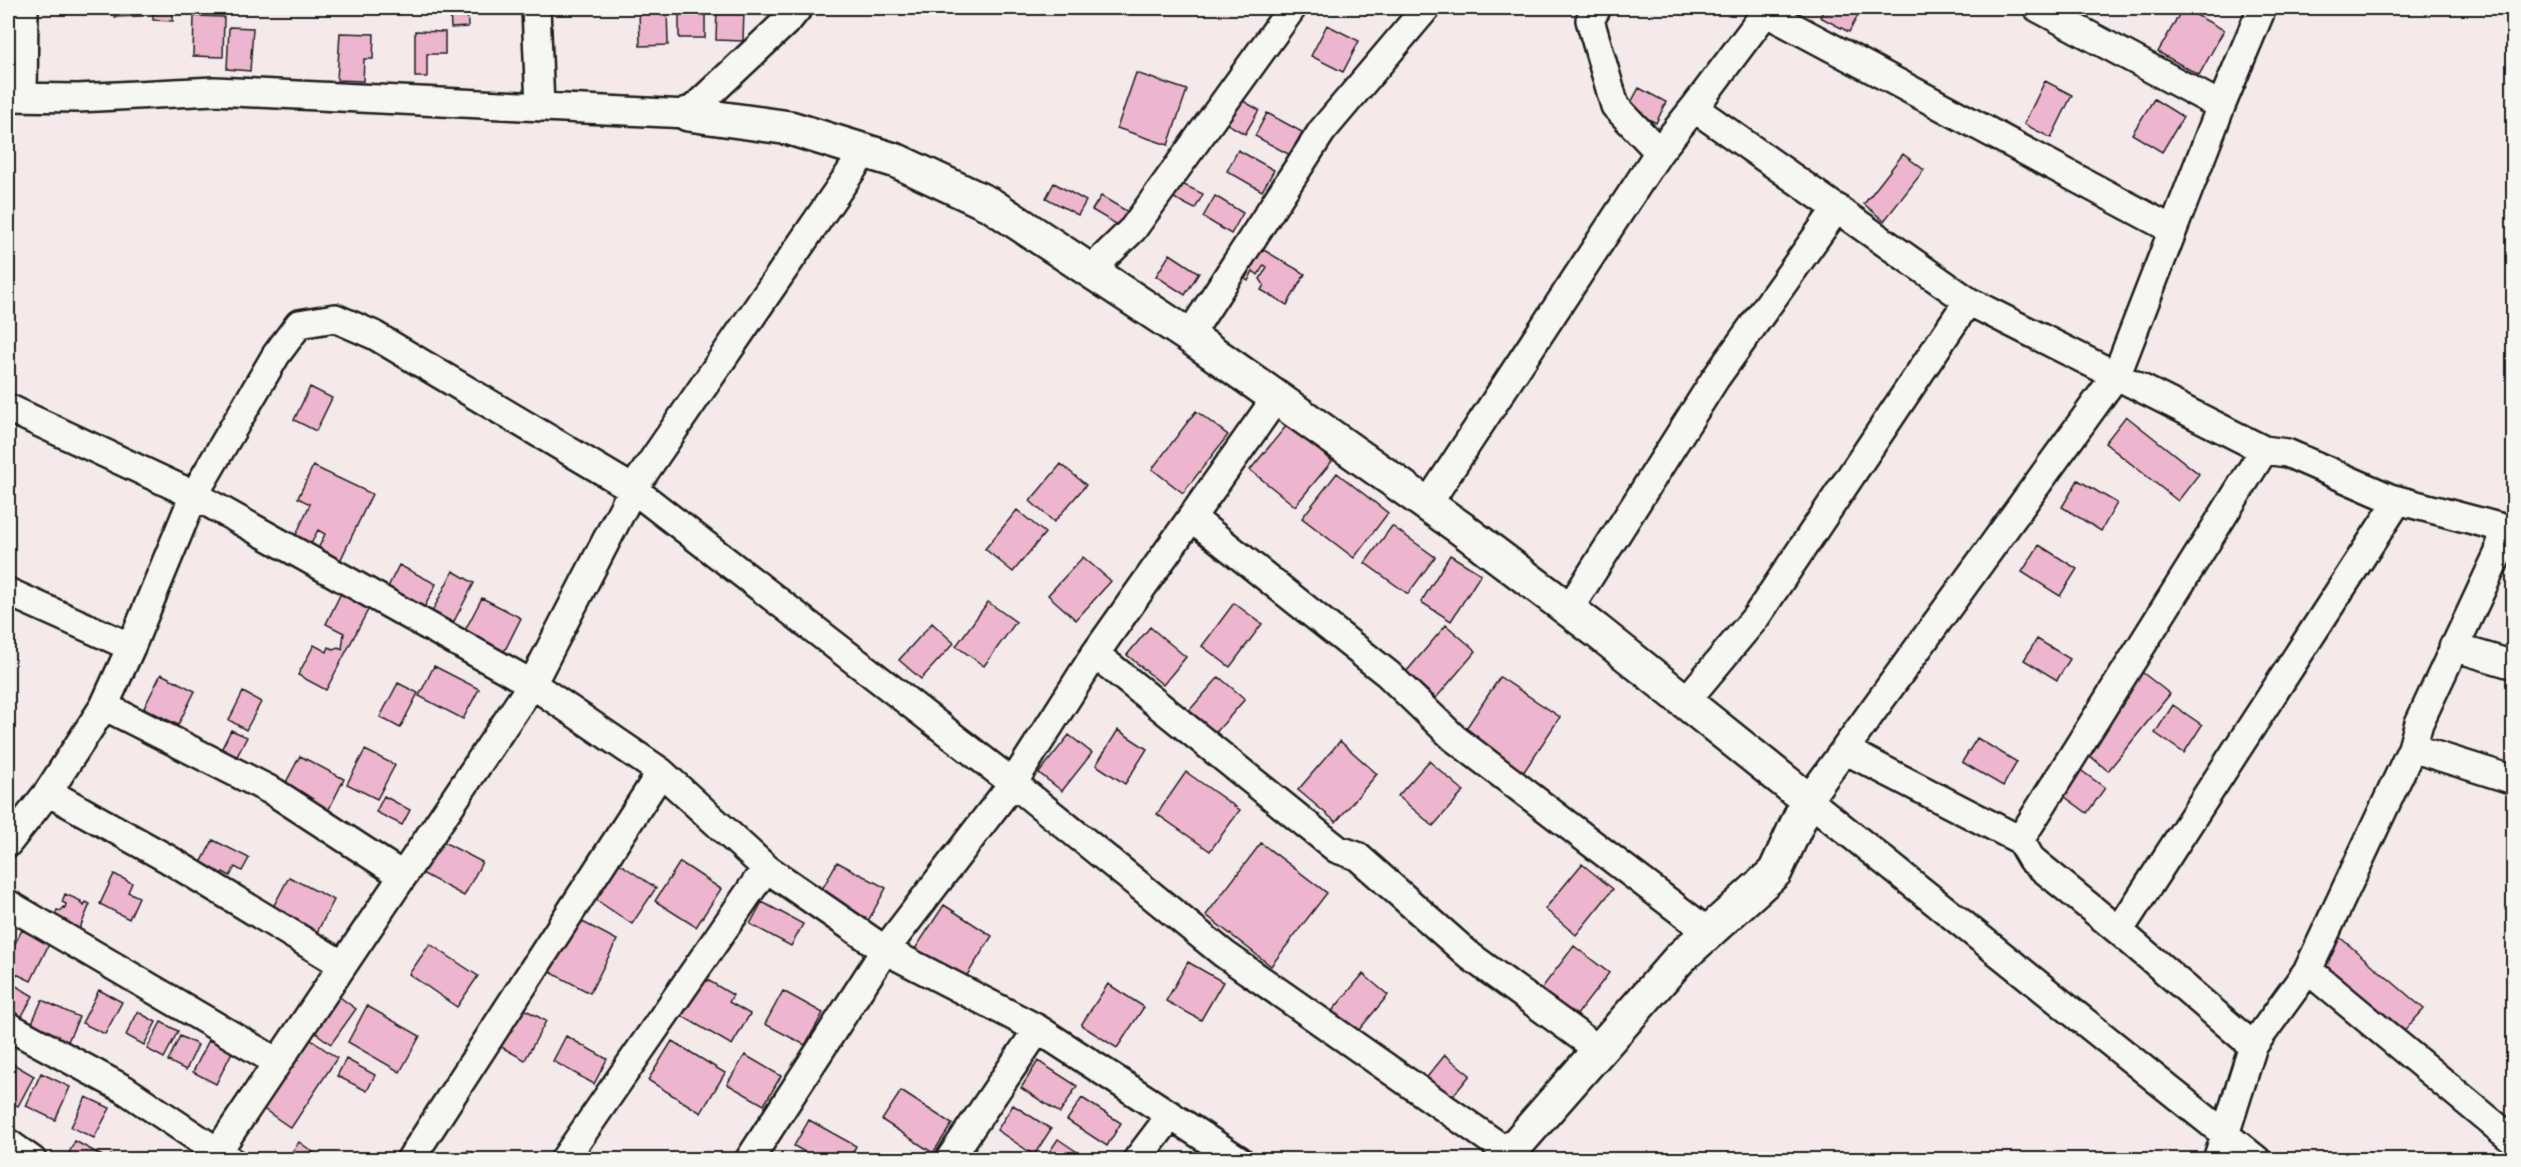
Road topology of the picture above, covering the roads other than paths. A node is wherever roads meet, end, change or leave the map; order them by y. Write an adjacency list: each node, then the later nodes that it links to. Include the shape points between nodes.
1 (24, 8): 11 (street)
2 (522, 8): 12 (street)
3 (536, 8): 12 (street)
4 (798, 8): 15 (street)
5 (1292, 8): 20 (street, via 1133,229)
6 (1426, 8): 22 (street, via 1322,131)
7 (2038, 8): 13 (street)
8 (2262, 8): 13 (street)
9 (1767, 10): 14 (street); 19 (street)
10 (1587, 12): 17 (street, via 1615,106)
11 (15, 97): 12 (street, via 214,91)
12 (532, 106): 15 (street)
13 (2221, 106): 19 (street)
14 (1694, 108): 17 (street); 18 (street)
15 (688, 114): 16 (street, via 790,128)
16 (865, 151): 20 (street, via 991,205); 27 (street)
17 (1659, 152): 30 (street)
18 (1837, 208): 21 (street); 34 (street, via 1715,379)
19 (2173, 230): 23 (street)
20 (1091, 270): 22 (street)
21 (1968, 301): 23 (street); 40 (street, via 1755,617)
22 (1189, 336): 24 (street)
23 (2117, 374): 26 (street); 43 (street)
24 (1276, 398): 30 (street); 31 (street)
25 (8, 408): 28 (street)
26 (2264, 450): 29 (street, via 2287,453); 49 (street)
27 (633, 489): 28 (street, via 374,335 335,318 299,324 276,355); 39 (street); 46 (street)
28 (194, 495): 35 (street); 39 (street)
29 (2390, 498): 32 (street); 54 (street, via 2392,510)
30 (1427, 505): 34 (street)
31 (1192, 518): 37 (street); 55 (street, via 1388,674 1454,738)
32 (2508, 530): 36 (street)
33 (8, 592): 35 (street)
34 (1569, 609): 40 (street)
35 (131, 647): 41 (street)
36 (2453, 647): 38 (street); 42 (street)
37 (1095, 654): 46 (street); 62 (street, via 1337,849 1357,856 1470,956)
38 (2514, 665)
39 (532, 684): 44 (street); 52 (street)
40 (1685, 702): 48 (street)
41 (104, 706): 47 (street); 52 (street, via 274,792)
42 (2412, 748): 45 (street); 58 (street)
43 (1845, 750): 48 (street); 49 (street)
44 (661, 772): 51 (street); 71 (street)
45 (2514, 780)
46 (1013, 783): 56 (street); 68 (street, via 1224,954)
47 (48, 792): 50 (street); 57 (street)
48 (1808, 800): 55 (street, via 1774,872); 65 (street)
49 (2020, 840): 54 (street, via 2031,859)
50 (8, 843)
51 (766, 868): 56 (street); 72 (street)
52 (403, 876): 57 (street)
53 (8, 904): 63 (street)
54 (2119, 931): 61 (street)
55 (1708, 932): 62 (street)
56 (885, 950): 60 (street); 73 (street)
57 (343, 965): 63 (street)
58 (2308, 970): 61 (street); 66 (street)
59 (8, 1026): 69 (street, via 124,1089)
60 (1038, 1029): 64 (street); 74 (street)
61 (2253, 1046): 65 (street)
62 (1599, 1050): 68 (street)
63 (277, 1062): 69 (street)
64 (1171, 1115): 75 (street); 76 (street)
65 (2227, 1133): 77 (street); 78 (street)
66 (2514, 1141)
67 (8, 1143): 70 (street)
68 (1506, 1156)
69 (220, 1157)
70 (33, 1160)
71 (410, 1160)
72 (564, 1160)
73 (749, 1160)
74 (949, 1160)
75 (1137, 1160)
76 (1239, 1160)
77 (2217, 1160)
78 (2257, 1160)

